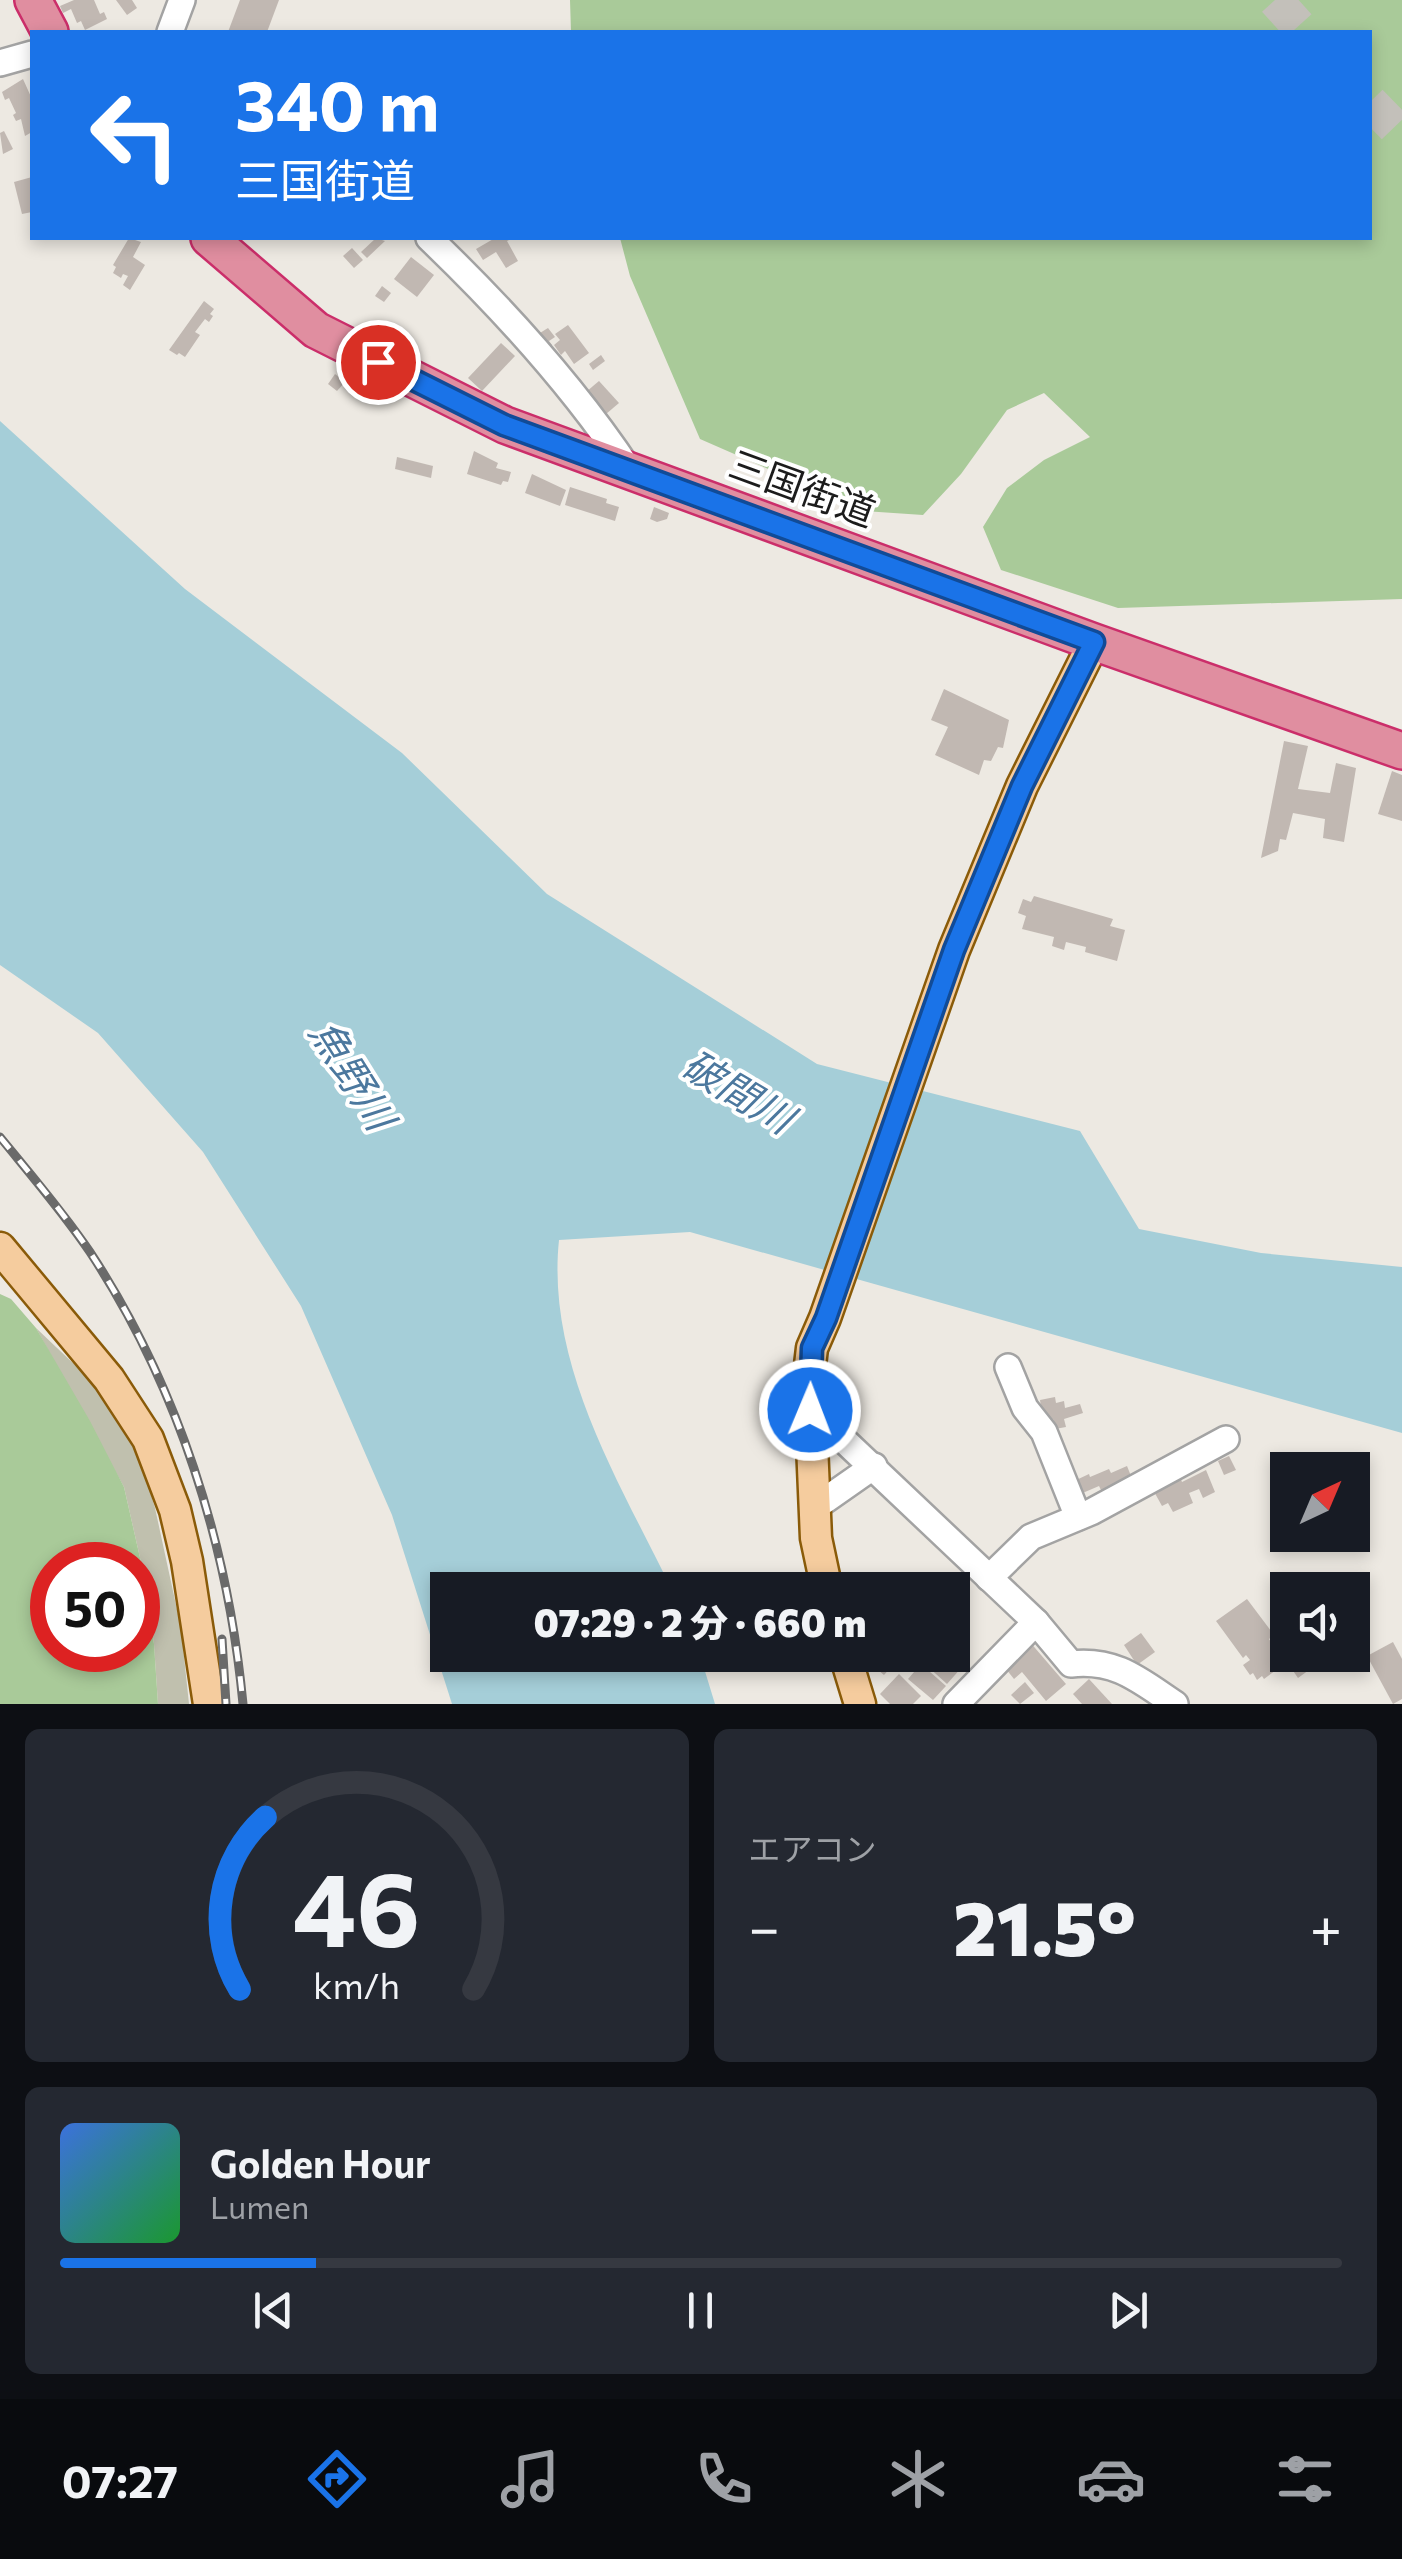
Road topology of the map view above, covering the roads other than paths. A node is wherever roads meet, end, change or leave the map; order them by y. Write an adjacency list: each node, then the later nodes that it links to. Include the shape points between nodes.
1 (34, 0): 3 (highway)
2 (182, 0): 4 (street)
3 (49, 30)
4 (171, 30)
5 (30, 55): 6 (street)
6 (0, 63)
7 (211, 240): 9 (highway, 三国街道, via 316,330 504,425)
8 (431, 240): 9 (street, via 597,422)
9 (629, 470): 10 (highway, 三国街道)
10 (1094, 642): 11 (highway, 三国街道); 19 (main road, via 1022,786 950,962 812,1348)
11 (1347, 732): 12 (street); 13 (highway, 三国街道)
12 (1402, 740)
13 (1402, 750)
14 (0, 1248): 25 (main road, via 109,1379 148,1439 188,1561)
15 (1008, 1367): 20 (street, via 1044,1432)
16 (832, 1429): 18 (street)
17 (1226, 1439): 20 (street)
18 (874, 1466): 19 (street, via 824,1501); 22 (street)
19 (814, 1501): 21 (main road)
20 (1078, 1518): 22 (street, via 1030,1536)
21 (823, 1572)
22 (988, 1578): 23 (street)
23 (1036, 1622): 27 (street); 28 (street, via 1071,1664 1119,1668)
24 (850, 1672): 26 (main road)
25 (208, 1704)
26 (860, 1704)
27 (956, 1704)
28 (1175, 1704)

